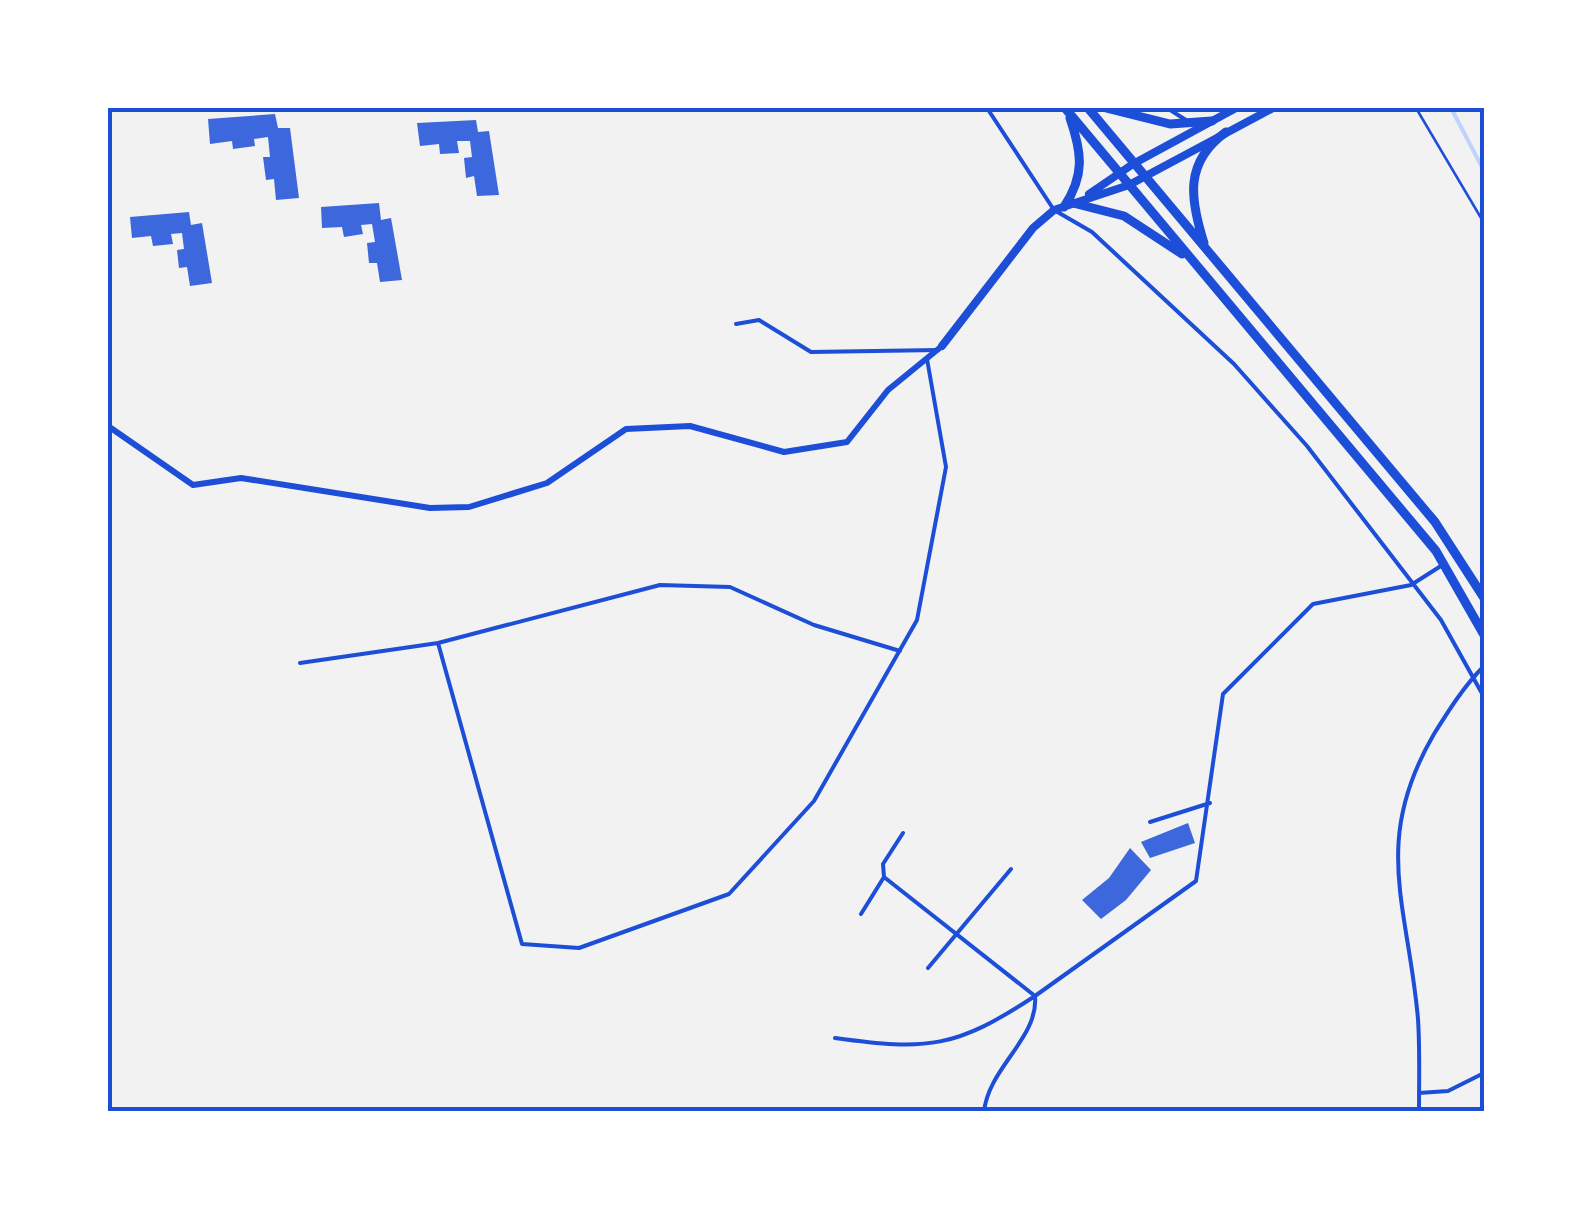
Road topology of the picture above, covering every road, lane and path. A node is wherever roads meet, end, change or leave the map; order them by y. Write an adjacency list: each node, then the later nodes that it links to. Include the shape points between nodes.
1 (987, 108): 16 (lane)
2 (1088, 108): 12 (main road)
3 (1106, 108): 10 (main road, via 1141,120)
4 (1167, 108): 10 (lane)
5 (1236, 108): 9 (street)
6 (1273, 108): 11 (street)
7 (1416, 108): 17 (path)
8 (1066, 109): 13 (main road); 16 (main road, via 1082,164)
9 (1212, 121): 10 (main road); 12 (street)
10 (1193, 124)
11 (1226, 132): 14 (street); 18 (main road, via 1208,145 1192,181)
12 (1133, 164): 13 (street); 14 (main road)
13 (1119, 172): 15 (main road); 16 (street)
14 (1143, 177): 15 (street); 18 (main road)
15 (1129, 185): 16 (street); 19 (main road)
16 (1068, 205): 19 (main road, via 1137,223); 21 (street, via 1033,228); 25 (lane, via 1234,364 1307,446)
17 (1484, 224)
18 (1206, 250): 26 (main road, via 1435,522)
19 (1197, 266): 24 (main road)
20 (736, 324): 21 (lane, via 759,320 812,352)
21 (940, 348): 22 (street)
22 (927, 358): 23 (street, via 888,390 847,442 784,452 690,426 626,429 547,483 468,506 430,508 241,478 193,485); 29 (lane, via 946,467 917,620)
23 (108, 426)
24 (1444, 564): 25 (lane); 27 (main road)
25 (1411, 585): 32 (lane, via 1441,620); 34 (lane, via 1313,604 1223,694)
26 (1484, 598)
27 (1484, 635)
28 (438, 642): 29 (lane, via 660,584 730,587 814,625); 29 (lane, via 522,944 579,948 729,894 814,801); 30 (lane)
29 (900, 651)
30 (300, 663)
31 (1484, 666): 32 (lane)
32 (1472, 678): 33 (lane); 45 (lane, via 1411,774 1399,830)
33 (1484, 697)
34 (1210, 802): 35 (lane); 42 (lane, via 1196,881)
35 (1150, 822)
36 (904, 833): 38 (lane, via 883,864)
37 (1010, 870): 40 (lane)
38 (884, 877): 39 (lane); 40 (lane)
39 (861, 914)
40 (957, 935): 41 (lane); 42 (lane)
41 (928, 968)
42 (1035, 996): 43 (lane, via 956,1041 892,1046); 46 (lane, via 1036,1012 994,1079)
43 (835, 1038)
44 (1484, 1073): 45 (lane, via 1448,1090)
45 (1419, 1092): 47 (lane)
46 (984, 1112)
47 (1419, 1112)

